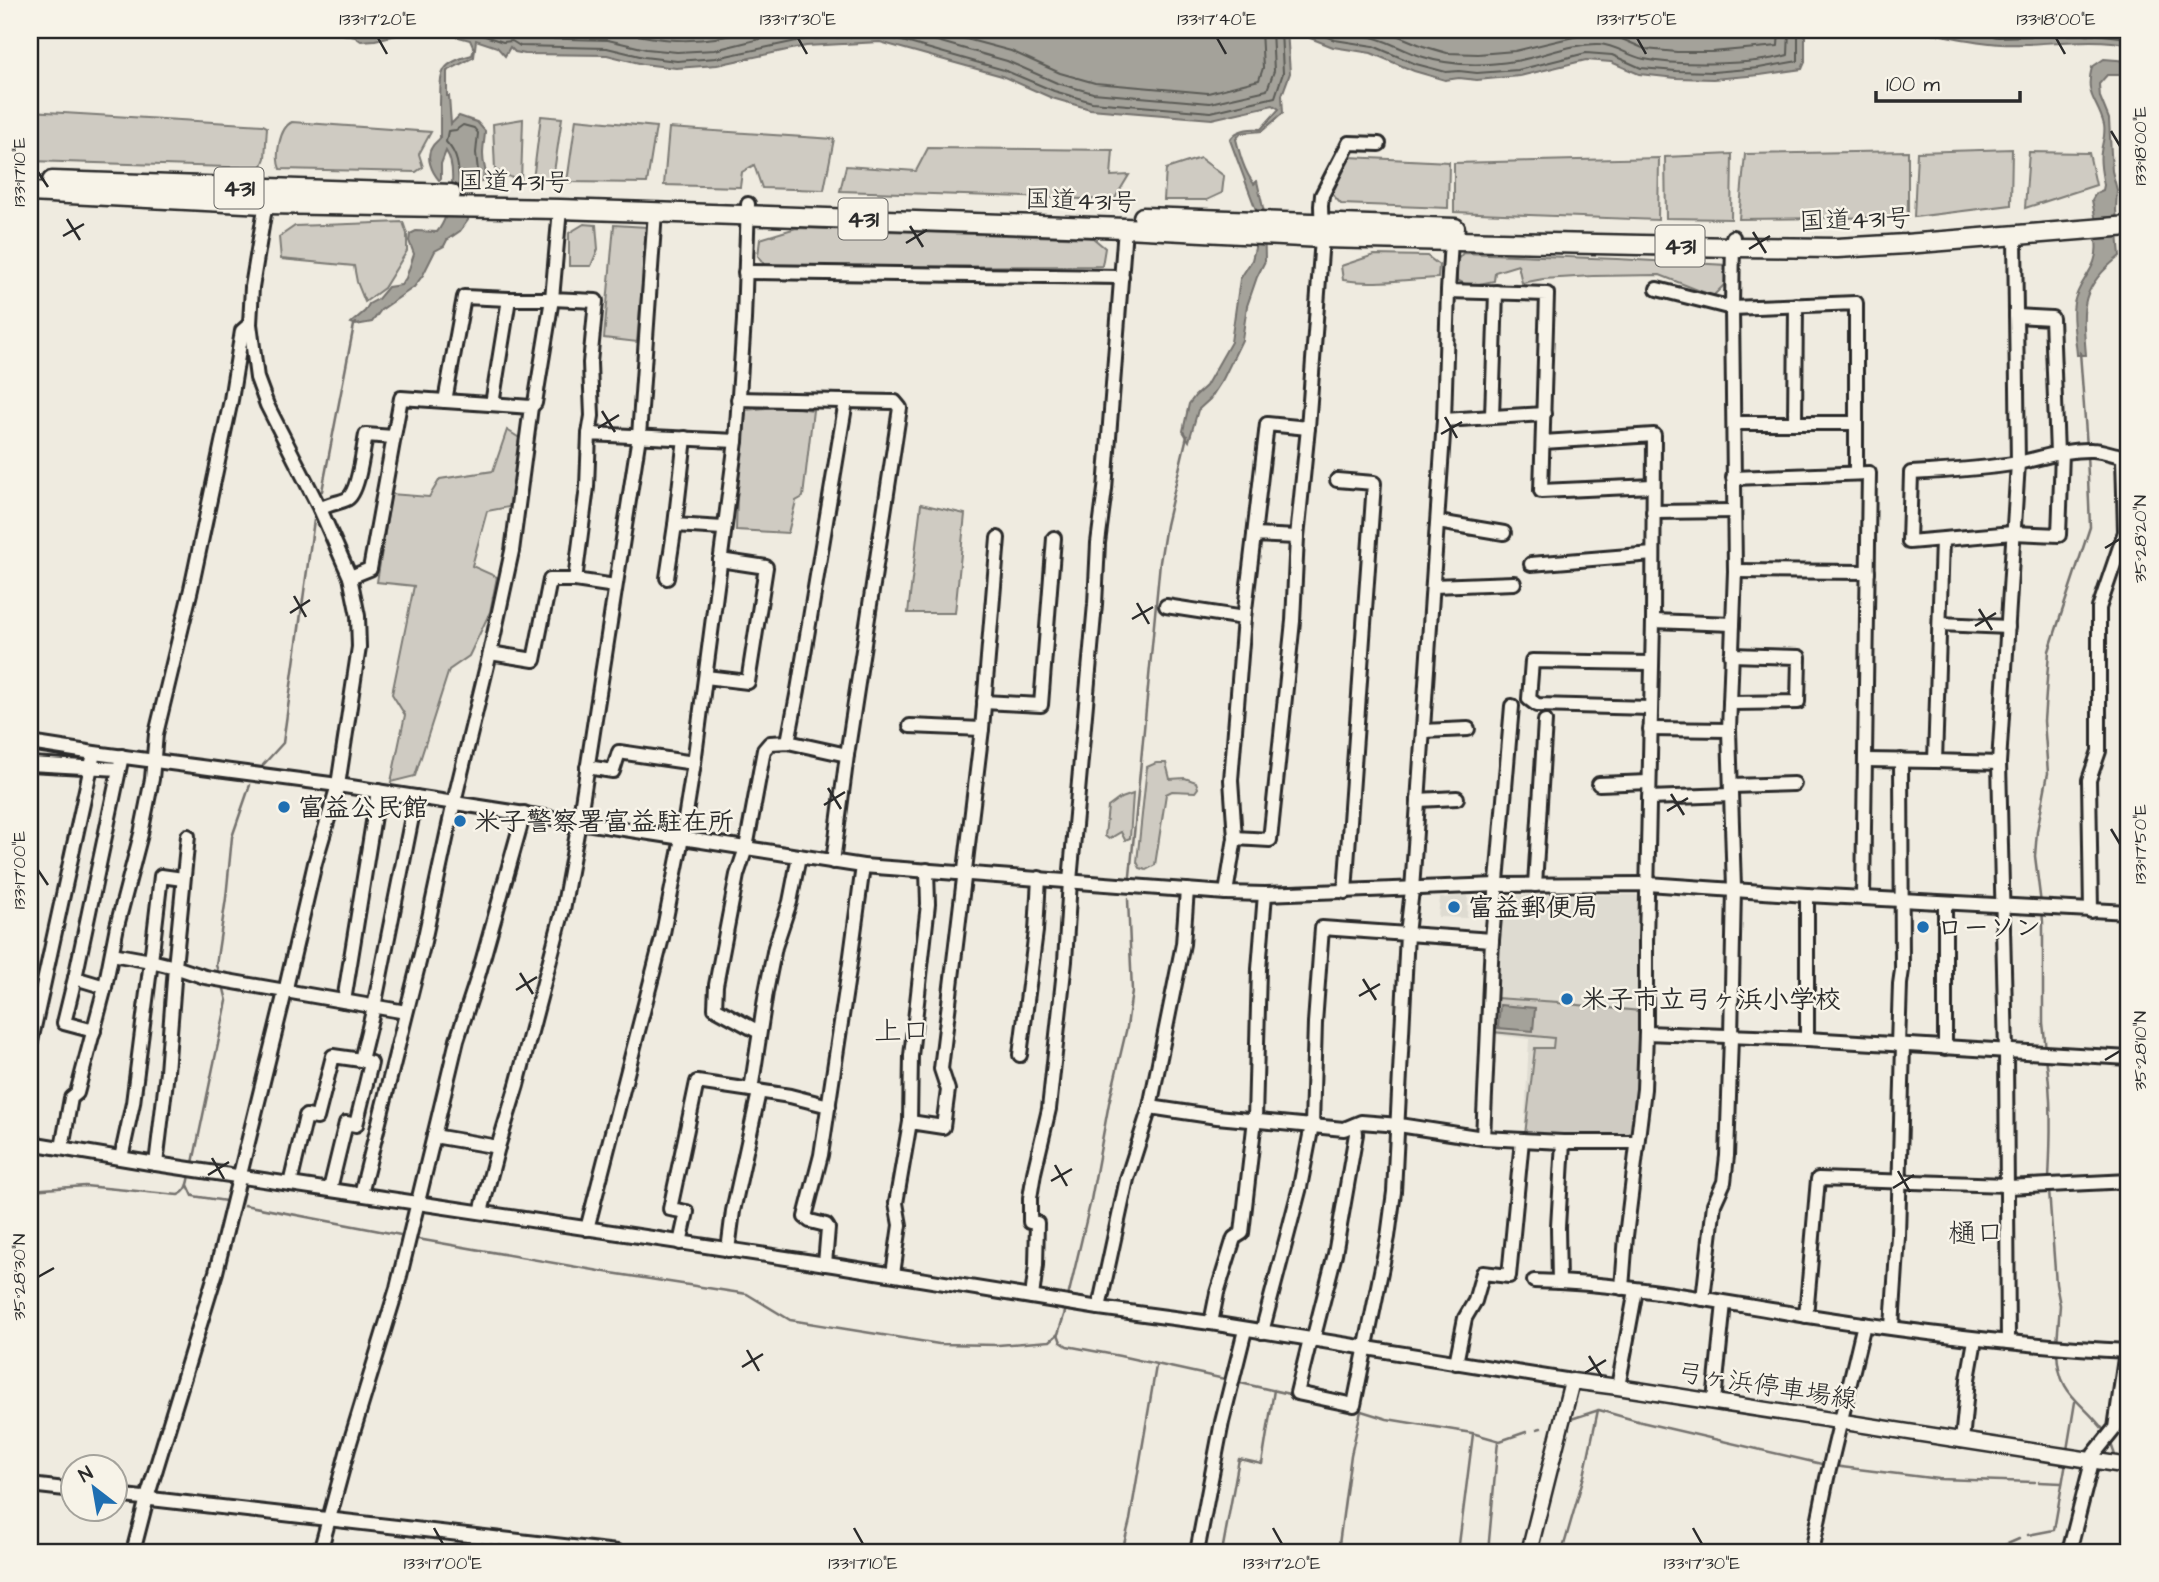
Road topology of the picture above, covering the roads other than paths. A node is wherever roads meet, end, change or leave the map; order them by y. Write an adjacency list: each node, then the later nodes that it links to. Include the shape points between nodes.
1 (1379, 144): 13 (street, via 1349,143 1322,195)
2 (30, 180): 4 (highway, 国道431号 / 431)
3 (30, 192): 4 (highway, 国道431号 / 431)
4 (267, 196): 5 (highway, 国道431号 / 431); 27 (street)
5 (472, 200): 6 (highway, 国道431号 / 431); 7 (highway, 国道431号 / 431)
6 (560, 209): 8 (highway, 国道431号 / 431); 23 (street)
7 (747, 209): 8 (highway, 国道431号 / 431); 11 (highway, 国道431号 / 431); 12 (highway, 国道431号 / 431); 17 (street)
8 (655, 212): 41 (street)
9 (2124, 221): 10 (highway, 国道431号 / 431)
10 (2092, 224): 14 (highway, 国道431号 / 431); 16 (highway, 国道431号 / 431)
11 (1125, 228): 12 (highway, 国道431号 / 431); 18 (street)
12 (1261, 229): 13 (highway, 国道431号 / 431)
13 (1323, 231): 15 (highway, 国道431号 / 431); 16 (highway, 国道431号 / 431); 39 (street)
14 (2015, 237): 16 (highway, 国道431号 / 431, via 1851,247); 26 (street)
15 (1451, 240): 16 (highway, 国道431号 / 431); 20 (street)
16 (1733, 242): 25 (street)
17 (745, 272): 18 (street); 28 (street)
18 (1122, 277): 136 (street)
19 (1657, 289): 25 (street)
20 (1448, 291): 21 (street); 35 (street)
21 (1496, 292): 33 (street, via 1547,294); 34 (street)
22 (509, 299): 23 (street); 29 (street, via 464,297); 31 (street)
23 (552, 299): 32 (street, via 536,403); 40 (street, via 596,301)
24 (1796, 305): 25 (street); 36 (street); 38 (street, via 1856,303)
25 (1732, 308): 37 (street)
26 (2016, 316): 46 (street, via 2052,318); 48 (street)
27 (250, 324): 53 (street, via 257,378 267,405); 102 (street, via 242,331)
28 (738, 399): 30 (street); 44 (street)
29 (445, 401): 31 (street); 42 (street, via 401,398)
30 (846, 401): 98 (street); 101 (street, via 895,402 900,408)
31 (492, 404): 32 (street)
32 (531, 407): 83 (street, via 512,551)
33 (1544, 414): 34 (street); 45 (street)
34 (1492, 416): 35 (street)
35 (1444, 420): 56 (street)
36 (1796, 422): 37 (street); 38 (street)
37 (1734, 423): 50 (street)
38 (1856, 423): 49 (street)
39 (1308, 428): 61 (street, via 1267,424); 62 (street)
40 (589, 434): 41 (street); 73 (street)
41 (639, 436): 43 (street); 75 (street)
42 (393, 437): 53 (street, via 366,435 355,490 348,499); 71 (street, via 370,569)
43 (685, 438): 44 (street); 57 (street)
44 (736, 440): 58 (street)
45 (1543, 442): 52 (street, via 1541,491); 52 (street, via 1654,435)
46 (2060, 454): 47 (street, via 2093,450); 48 (street); 60 (street, via 2059,535)
47 (2126, 456): 151 (street, via 2125,532 2099,608 2099,751 2089,780)
48 (2018, 463): 60 (street); 65 (street, via 1911,473 1909,542)
49 (1856, 472): 50 (street); 70 (street, via 1869,473)
50 (1733, 478): 55 (street)
51 (1337, 480): 143 (street, via 1374,483)
52 (1653, 486): 54 (street)
53 (320, 509): 71 (street)
54 (1653, 512): 55 (street); 66 (street)
55 (1734, 512): 69 (street)
56 (1438, 522): 59 (street); 76 (street)
57 (675, 525): 58 (street); 72 (street)
58 (723, 528): 67 (street)
59 (1504, 533)
60 (2013, 533): 65 (street); 82 (street)
61 (1254, 535): 62 (street); 78 (street)
62 (1297, 537): 127 (street, via 1270,840)
63 (998, 538): 87 (street)
64 (1054, 538): 87 (street, via 1041,705)
65 (1942, 540): 81 (street)
66 (1653, 554): 68 (street); 79 (street)
67 (720, 559): 86 (street); 86 (street, via 766,567 748,682)
68 (1531, 564)
69 (1735, 571): 70 (street); 80 (street)
70 (1868, 572): 103 (street)
71 (350, 577): 115 (street, via 359,647)
72 (667, 578)
73 (575, 580): 75 (street); 83 (street, via 550,580 534,660)
74 (1514, 583): 76 (street)
75 (615, 586): 111 (street)
76 (1433, 586): 96 (street)
77 (1166, 606): 78 (street)
78 (1244, 618): 127 (street, via 1231,780)
79 (1653, 621): 80 (street); 85 (street)
80 (1732, 624): 84 (street)
81 (1940, 624): 82 (street); 105 (street)
82 (2008, 628): 108 (street)
83 (490, 653): 122 (street)
84 (1731, 655): 88 (street); 88 (street, via 1799,657 1799,668 1798,702)
85 (1651, 663): 90 (street); 90 (street, via 1532,661 1529,699 1537,705)
86 (706, 677): 107 (street)
87 (985, 702): 93 (street)
88 (1730, 703): 97 (street)
89 (1512, 706): 139 (street)
90 (1650, 708): 95 (street)
91 (1545, 721): 138 (street)
92 (910, 726): 93 (street)
93 (982, 729): 133 (street)
94 (1468, 729): 96 (street)
95 (1650, 729): 97 (street); 112 (street)
96 (1423, 730): 121 (street)
97 (1729, 730): 117 (street)
98 (788, 742): 101 (street); 128 (street, via 770,743 764,750)
99 (30, 743): 100 (street)
100 (94, 753): 106 (street); 110 (street)
101 (847, 755): 130 (street)
102 (153, 760): 106 (street); 115 (street); 155 (street, via 141,834)
103 (1865, 760): 104 (street); 147 (street)
104 (1901, 760): 105 (street); 148 (street)
105 (1935, 761): 108 (street)
106 (121, 762): 110 (street); 158 (street)
107 (694, 763): 111 (street, via 619,752 613,771); 126 (street)
108 (2000, 763): 150 (street)
109 (30, 764): 110 (street)
110 (90, 767): 170 (street)
111 (587, 767): 124 (street)
112 (1649, 782): 113 (street); 120 (street)
113 (1599, 784)
114 (1794, 784): 117 (street)
115 (338, 785): 116 (street); 160 (street)
116 (378, 791): 118 (street); 161 (street)
117 (1731, 791): 120 (street); 140 (street)
118 (415, 797): 122 (street); 162 (street)
119 (1457, 798): 121 (street)
120 (1649, 798): 137 (street)
121 (1418, 800): 142 (street)
122 (454, 802): 123 (street); 163 (street)
123 (524, 813): 124 (street); 184 (street, via 457,1040)
124 (579, 822): 126 (street); 190 (street, via 563,910)
125 (188, 836): 135 (street)
126 (682, 838): 128 (street); 203 (street, via 662,938)
127 (1235, 838): 144 (street)
128 (746, 848): 129 (street); 165 (street, via 737,875 715,1007)
129 (799, 856): 130 (street); 165 (street)
130 (833, 862): 131 (street)
131 (863, 866): 132 (street); 177 (street)
132 (927, 870): 133 (street); 180 (street)
133 (964, 874): 134 (street); 180 (street, via 941,1069 948,1090 943,1126)
134 (1039, 878): 136 (street); 173 (street)
135 (183, 879): 156 (street, via 161,876); 157 (street)
136 (1070, 881): 141 (street); 212 (street, via 1049,1109 1031,1198 1030,1222 1037,1223)
137 (1648, 884): 138 (street); 140 (street); 166 (street)
138 (1535, 885): 139 (street)
139 (1497, 886): 142 (street); 154 (street)
140 (1734, 888): 146 (street); 167 (street)
141 (1188, 890): 144 (street); 178 (street, via 1183,944)
142 (1412, 890): 143 (street); 153 (street)
143 (1345, 892): 145 (street)
144 (1226, 893): 145 (street)
145 (1265, 894): 179 (street)
146 (1807, 895): 147 (street); 168 (street)
147 (1863, 898): 148 (street)
148 (1902, 900): 149 (street); 169 (street)
149 (1945, 903): 150 (street); 171 (street)
150 (2002, 906): 151 (street); 172 (street)
151 (2091, 911): 152 (street)
152 (2129, 912)
153 (1406, 934): 154 (street); 181 (street, via 1322,928); 183 (street)
154 (1492, 940): 185 (street)
155 (111, 954): 156 (street); 159 (street)
156 (151, 961): 157 (street); 192 (street, via 133,1103)
157 (175, 967): 160 (street); 193 (street)
158 (75, 978): 159 (street); 164 (street, via 64,1023)
159 (105, 988): 164 (street)
160 (285, 992): 161 (street); 194 (street)
161 (344, 1001): 162 (street)
162 (374, 1007): 163 (street); 175 (street)
163 (406, 1012): 200 (street)
164 (94, 1031): 191 (street, via 77,1093 71,1098)
165 (759, 1032): 176 (street)
166 (1646, 1032): 167 (street); 188 (street)
167 (1731, 1037): 168 (street); 213 (street, via 1726,1169 1714,1203)
168 (1807, 1039): 169 (street)
169 (1900, 1045): 171 (street); 196 (street)
170 (30, 1046)
171 (1945, 1048): 172 (street)
172 (2006, 1052): 174 (street); 198 (street)
173 (1020, 1055)
174 (2129, 1058)
175 (361, 1060): 197 (street, via 332,1056 317,1118 306,1116); 199 (street, via 371,1063 356,1125 346,1123)
176 (755, 1091): 177 (street); 204 (street, via 697,1082 670,1209 687,1212); 205 (street)
177 (829, 1106): 206 (street, via 805,1217 828,1228)
178 (1150, 1107): 179 (street); 215 (street, via 1127,1179)
179 (1255, 1119): 181 (street); 217 (street, via 1242,1233 1234,1238)
180 (910, 1122): 207 (street, via 896,1203 900,1226)
181 (1312, 1125): 182 (street, via 1344,1129); 221 (street)
182 (1355, 1125): 183 (street); 223 (street, via 1335,1254)
183 (1399, 1125): 185 (street); 225 (street, via 1388,1237)
184 (434, 1136): 190 (street); 201 (street)
185 (1483, 1138): 186 (street)
186 (1522, 1140): 187 (street); 227 (street, via 1509,1276 1483,1273 1465,1318)
187 (1563, 1142): 188 (street); 209 (street)
188 (1637, 1142): 210 (street)
189 (30, 1143): 191 (street)
190 (498, 1147): 202 (street)
191 (62, 1148): 192 (street)
192 (121, 1158): 193 (street)
193 (156, 1164): 194 (street)
194 (240, 1176): 197 (street); 238 (street, via 216,1272)
195 (2129, 1181): 198 (street)
196 (1899, 1182): 198 (street); 216 (street, via 1818,1179); 219 (street)
197 (290, 1184): 199 (street)
198 (2008, 1186): 224 (street)
199 (330, 1189): 200 (street)
200 (360, 1194): 201 (street)
201 (417, 1203): 202 (street); 239 (street)
202 (481, 1212): 203 (street)
203 (587, 1229): 204 (street)
204 (680, 1243): 205 (street)
205 (728, 1250): 206 (street)
206 (825, 1264): 207 (street)
207 (892, 1275): 212 (street)
208 (1534, 1281): 209 (street)
209 (1559, 1282): 210 (street)
210 (1622, 1288): 211 (street)
211 (1636, 1290): 213 (street); 229 (street)
212 (1032, 1297): 215 (street)
213 (1703, 1299): 214 (street)
214 (1724, 1303): 216 (street); 230 (street)
215 (1099, 1308): 217 (street)
216 (1806, 1316): 218 (street)
217 (1211, 1323): 220 (street)
218 (1864, 1324): 219 (street); 231 (street)
219 (1892, 1327): 222 (street)
220 (1245, 1329): 221 (street); 243 (street)
221 (1262, 1332): 223 (street)
222 (1975, 1339): 224 (street); 232 (street)
223 (1312, 1340): 225 (street); 225 (street, via 1297,1393 1354,1405)
224 (2008, 1342): 226 (street)
225 (1365, 1348): 227 (street)
226 (2127, 1351): 233 (street, via 2115,1428)
227 (1456, 1363): 228 (street)
228 (1572, 1381): 229 (main road, 弓ヶ浜停車場線); 244 (main road)
229 (1618, 1387): 230 (main road, 弓ヶ浜停車場線)
230 (1714, 1401): 231 (main road, 弓ヶ浜停車場線)
231 (1841, 1421): 232 (main road, 弓ヶ浜停車場線); 245 (street)
232 (1962, 1440): 233 (main road, 弓ヶ浜停車場線)
233 (2092, 1460): 234 (main road, 弓ヶ浜停車場線); 246 (street)
234 (2129, 1466)
235 (30, 1485): 236 (street)
236 (60, 1488)
237 (130, 1496): 238 (street)
238 (147, 1498): 239 (street); 240 (street)
239 (330, 1518): 241 (street); 242 (street)
240 (133, 1552)
241 (320, 1552)
242 (617, 1552)
243 (1197, 1552)
244 (1529, 1552)
245 (1812, 1552)
246 (2069, 1552)

